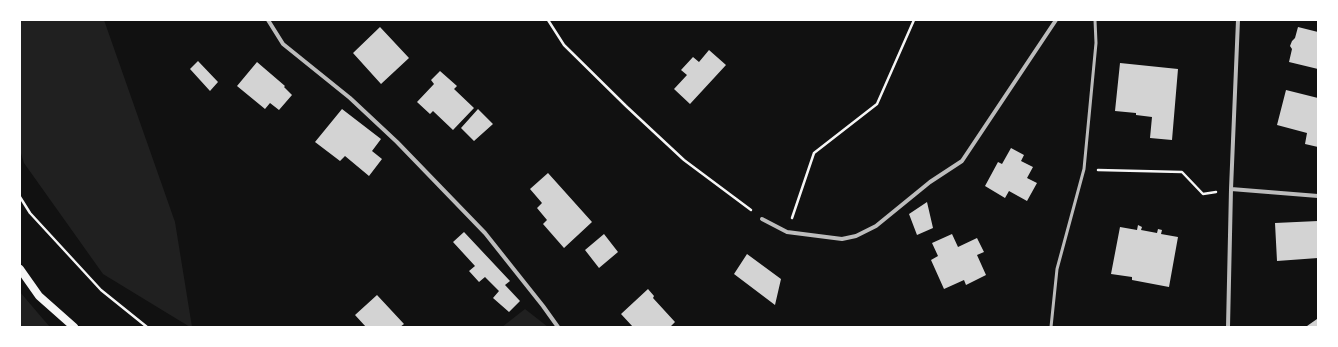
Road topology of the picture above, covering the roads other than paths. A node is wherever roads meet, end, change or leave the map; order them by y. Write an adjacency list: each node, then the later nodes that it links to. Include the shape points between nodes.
1 (268, 20): 10 (street, via 283,44 350,98 397,142 485,233)
2 (1056, 20): 7 (street, via 962,161 930,182 876,226 856,236 842,239 787,232)
3 (1095, 20): 11 (lane, via 1096,43 1084,169 1057,268)
4 (1238, 20): 5 (street)
5 (1231, 189): 6 (street); 12 (street)
6 (1318, 196)
7 (762, 219)
8 (20, 269): 9 (main road, via 39,296)
9 (74, 327)
10 (558, 327)
11 (1051, 327)
12 (1228, 327)

